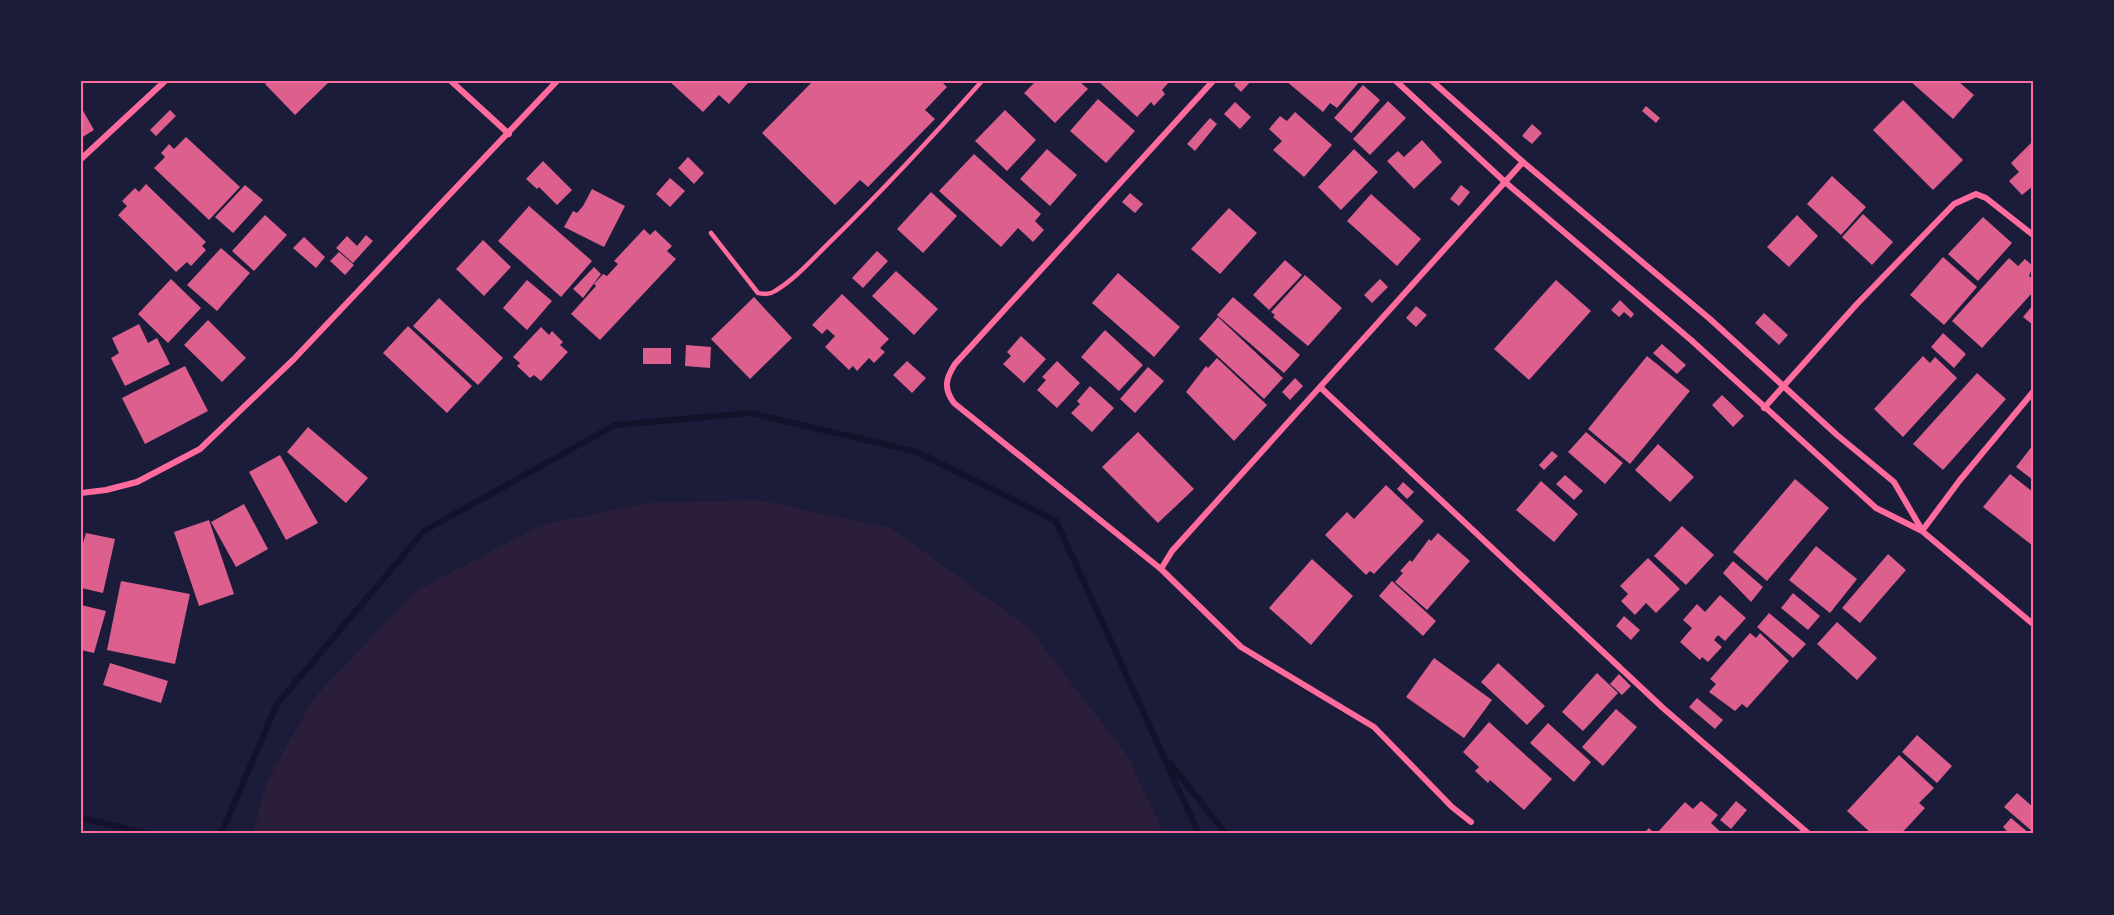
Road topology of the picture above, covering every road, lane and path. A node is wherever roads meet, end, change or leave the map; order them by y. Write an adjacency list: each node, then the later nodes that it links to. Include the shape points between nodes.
1 (165, 81): 9 (street)
2 (451, 81): 8 (street)
3 (557, 81): 8 (street)
4 (982, 81): 12 (lane, via 860,213 774,292 758,293)
5 (1213, 81): 20 (street, via 947,377 948,395 954,403)
6 (1396, 81): 11 (street)
7 (1432, 81): 10 (street)
8 (510, 134): 18 (street, via 294,359 200,449 137,482)
9 (81, 159)
10 (1523, 162): 11 (street); 15 (street, via 1710,319)
11 (1505, 182): 14 (street); 17 (street, via 1691,340)
12 (711, 233)
13 (2033, 236): 15 (street, via 1986,198 1976,194 1954,204)
14 (1320, 387): 20 (street, via 1172,551); 23 (street, via 1664,708)
15 (1783, 387): 17 (street); 19 (street, via 1894,482)
16 (2033, 392): 19 (street)
17 (1764, 408): 19 (street, via 1876,508)
18 (81, 493)
19 (1922, 531): 21 (street)
20 (1161, 569): 22 (street, via 1241,646 1374,727)
21 (2033, 624)
22 (1471, 822)
23 (1809, 834)

